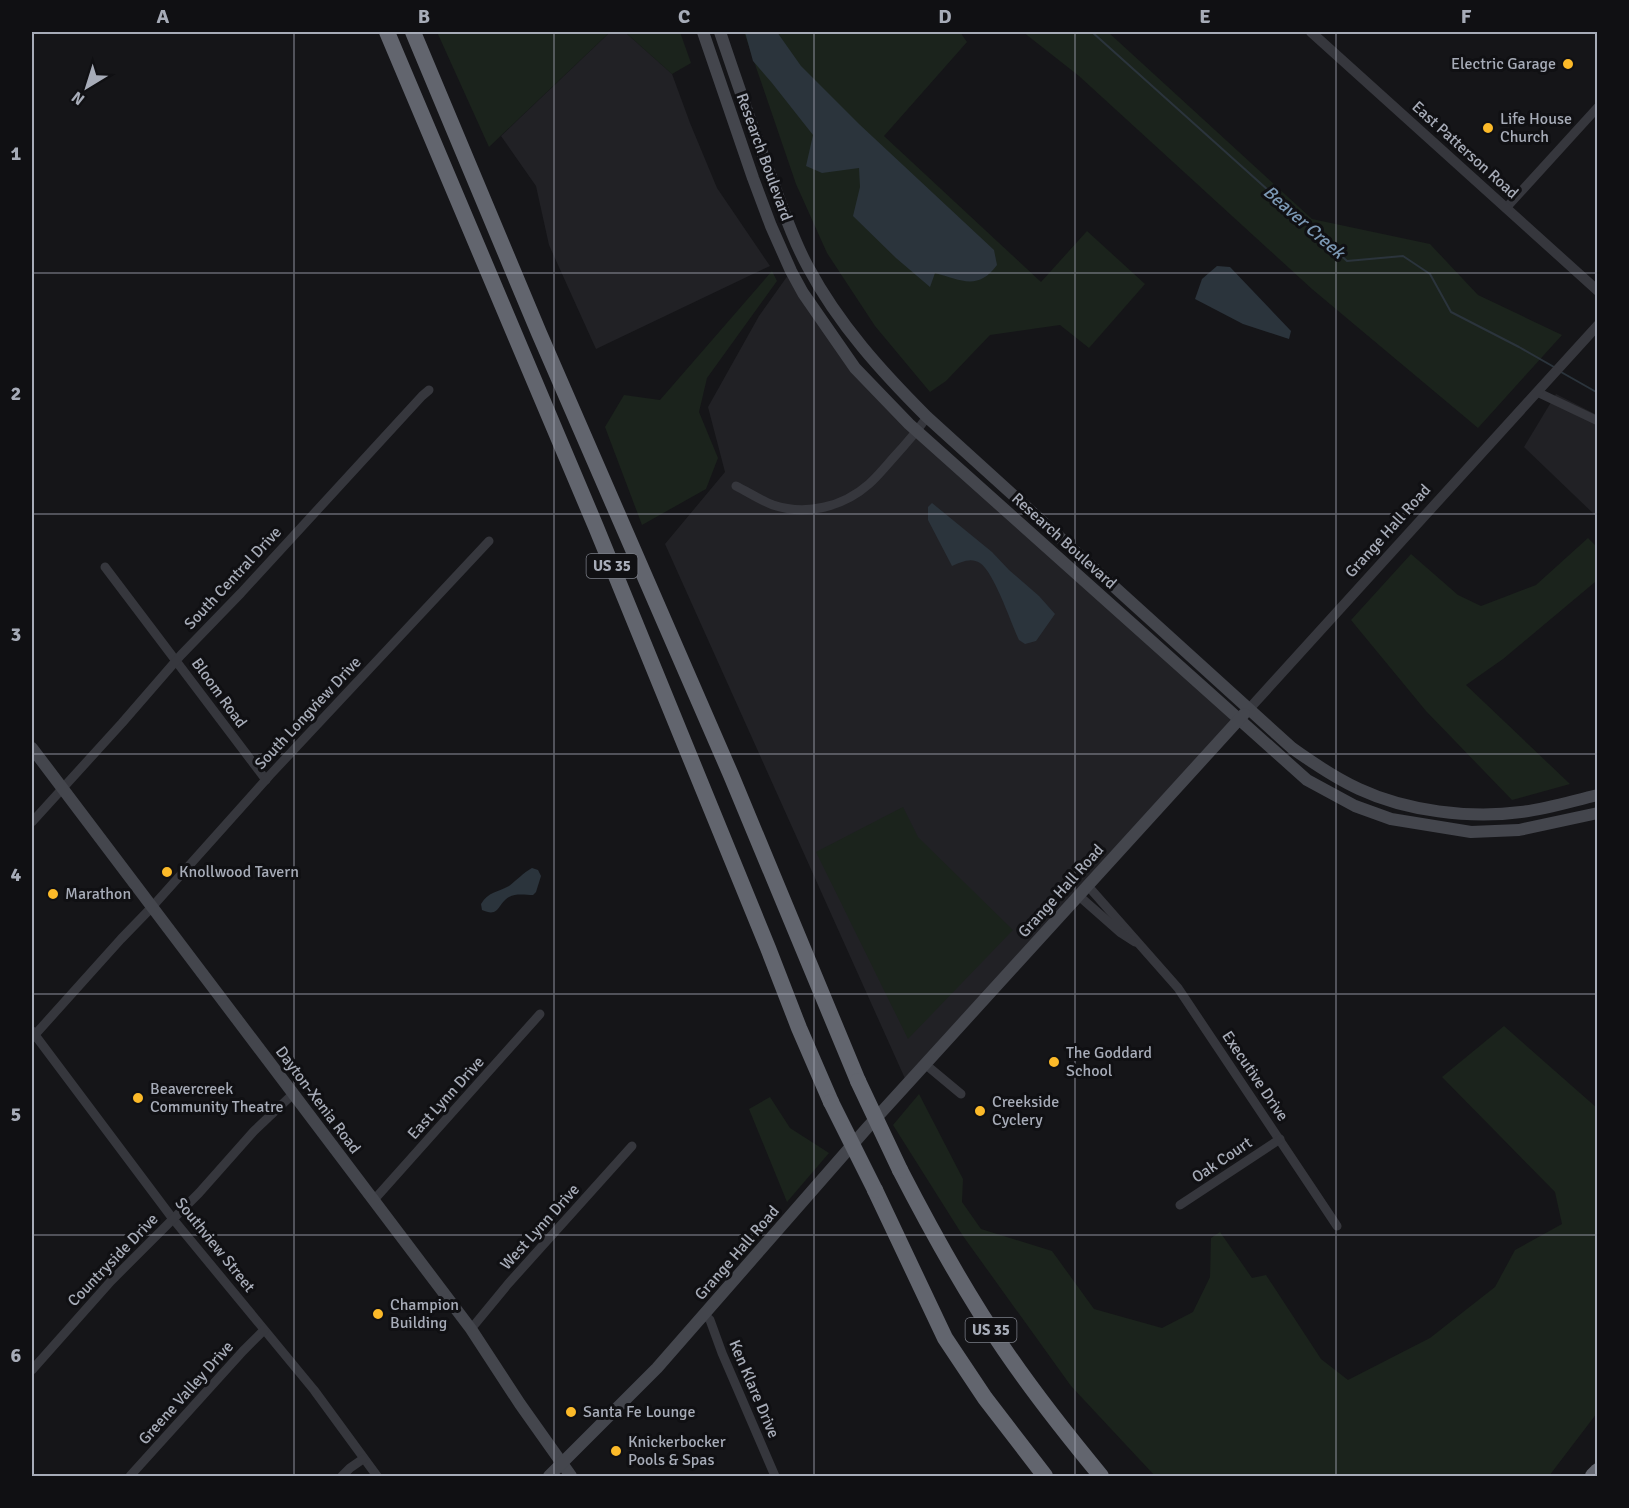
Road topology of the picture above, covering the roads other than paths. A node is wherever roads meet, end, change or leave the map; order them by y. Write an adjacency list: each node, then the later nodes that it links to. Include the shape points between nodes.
1 (387, 32): 43 (highway, US 35, bridge, via 596,526 799,1028)
2 (413, 32): 41 (highway, US 35, bridge, via 858,1081)
3 (702, 32): 14 (main road, Research Boulevard, via 753,178 791,271 855,368)
4 (720, 32): 12 (main road, Research Boulevard, via 791,232 808,267 860,345)
5 (1311, 32): 7 (street, East Patterson Road)
6 (1598, 106): 7 (street)
7 (1506, 208): 8 (street, East Patterson Road)
8 (1598, 291)
9 (1598, 325): 11 (street, Grange Hall Road)
10 (429, 390): 18 (street, South Central Drive)
11 (1537, 392): 13 (street); 19 (street, Grange Hall Road)
12 (927, 417): 14 (street); 19 (main road, Research Boulevard)
13 (1598, 421)
14 (917, 431): 15 (street, via 869,484 832,506 790,509 763,501); 20 (main road, Research Boulevard)
15 (736, 486)
16 (489, 541): 22 (street, South Longview Drive)
17 (105, 567): 18 (street, Bloom Road)
18 (177, 661): 22 (street, Bloom Road); 23 (street, South Central Drive)
19 (1249, 709): 20 (main road, Grange Hall Road); 24 (main road, Research Boulevard, via 1292,748 1328,773 1360,790 1401,804 1447,813 1480,814 1521,812)
20 (1239, 719): 25 (main road, Research Boulevard, via 1307,780 1355,806 1391,819 1471,832 1519,830); 27 (main road, Grange Hall Road)
21 (32, 748): 23 (main road, Dayton-Xenia Road)
22 (266, 780): 29 (street, South Longview Drive)
23 (62, 788): 26 (street, South Central Drive); 29 (main road, Dayton-Xenia Road)
24 (1598, 795)
25 (1598, 813)
26 (32, 822)
27 (1088, 886): 28 (main road, Grange Hall Road); 30 (street, Executive Drive)
28 (1079, 896): 30 (street, Executive Drive, via 1121,933); 33 (main road, Grange Hall Road)
29 (152, 908): 32 (street, South Longview Drive); 34 (main road, Dayton-Xenia Road)
30 (1143, 946): 36 (street, Executive Drive, via 1178,988)
31 (540, 1014): 38 (street, East Lynn Drive)
32 (32, 1034): 40 (street, Southview Street)
33 (925, 1064): 35 (street); 44 (main road, Grange Hall Road)
34 (293, 1094): 38 (main road, Dayton-Xenia Road); 40 (street, Countryside Drive)
35 (961, 1094)
36 (1280, 1139): 39 (street, Oak Court); 42 (street, Executive Drive)
37 (632, 1146): 45 (street, West Lynn Drive)
38 (373, 1201): 45 (main road, Dayton-Xenia Road)
39 (1180, 1205)
40 (173, 1219): 46 (street, Southview Street); 47 (street, Countryside Drive, via 111,1281)
41 (926, 1220): 59 (highway, US 35, via 1004,1348); 60 (highway, via 1031,1373)
42 (1337, 1226)
43 (903, 1250): 57 (highway, via 945,1338); 58 (highway, US 35, via 965,1353)
44 (705, 1315): 49 (main road, Grange Hall Road); 56 (street, Ken Klare Drive)
45 (471, 1329): 49 (main road, Dayton-Xenia Road)
46 (264, 1330): 48 (street, Southview Street, via 314,1390); 51 (street, Greene Valley Drive)
47 (32, 1370)
48 (363, 1459): 52 (street); 53 (street, Southview Street)
49 (561, 1463): 54 (main road, Grange Hall Road); 55 (main road, Dayton-Xenia Road)
50 (1598, 1470): 61 (highway)
51 (130, 1476)
52 (342, 1476)
53 (377, 1476)
54 (549, 1476)
55 (571, 1476)
56 (775, 1476)
57 (1045, 1476)
58 (1057, 1476)
59 (1101, 1476)
60 (1116, 1476)
61 (1593, 1476)

